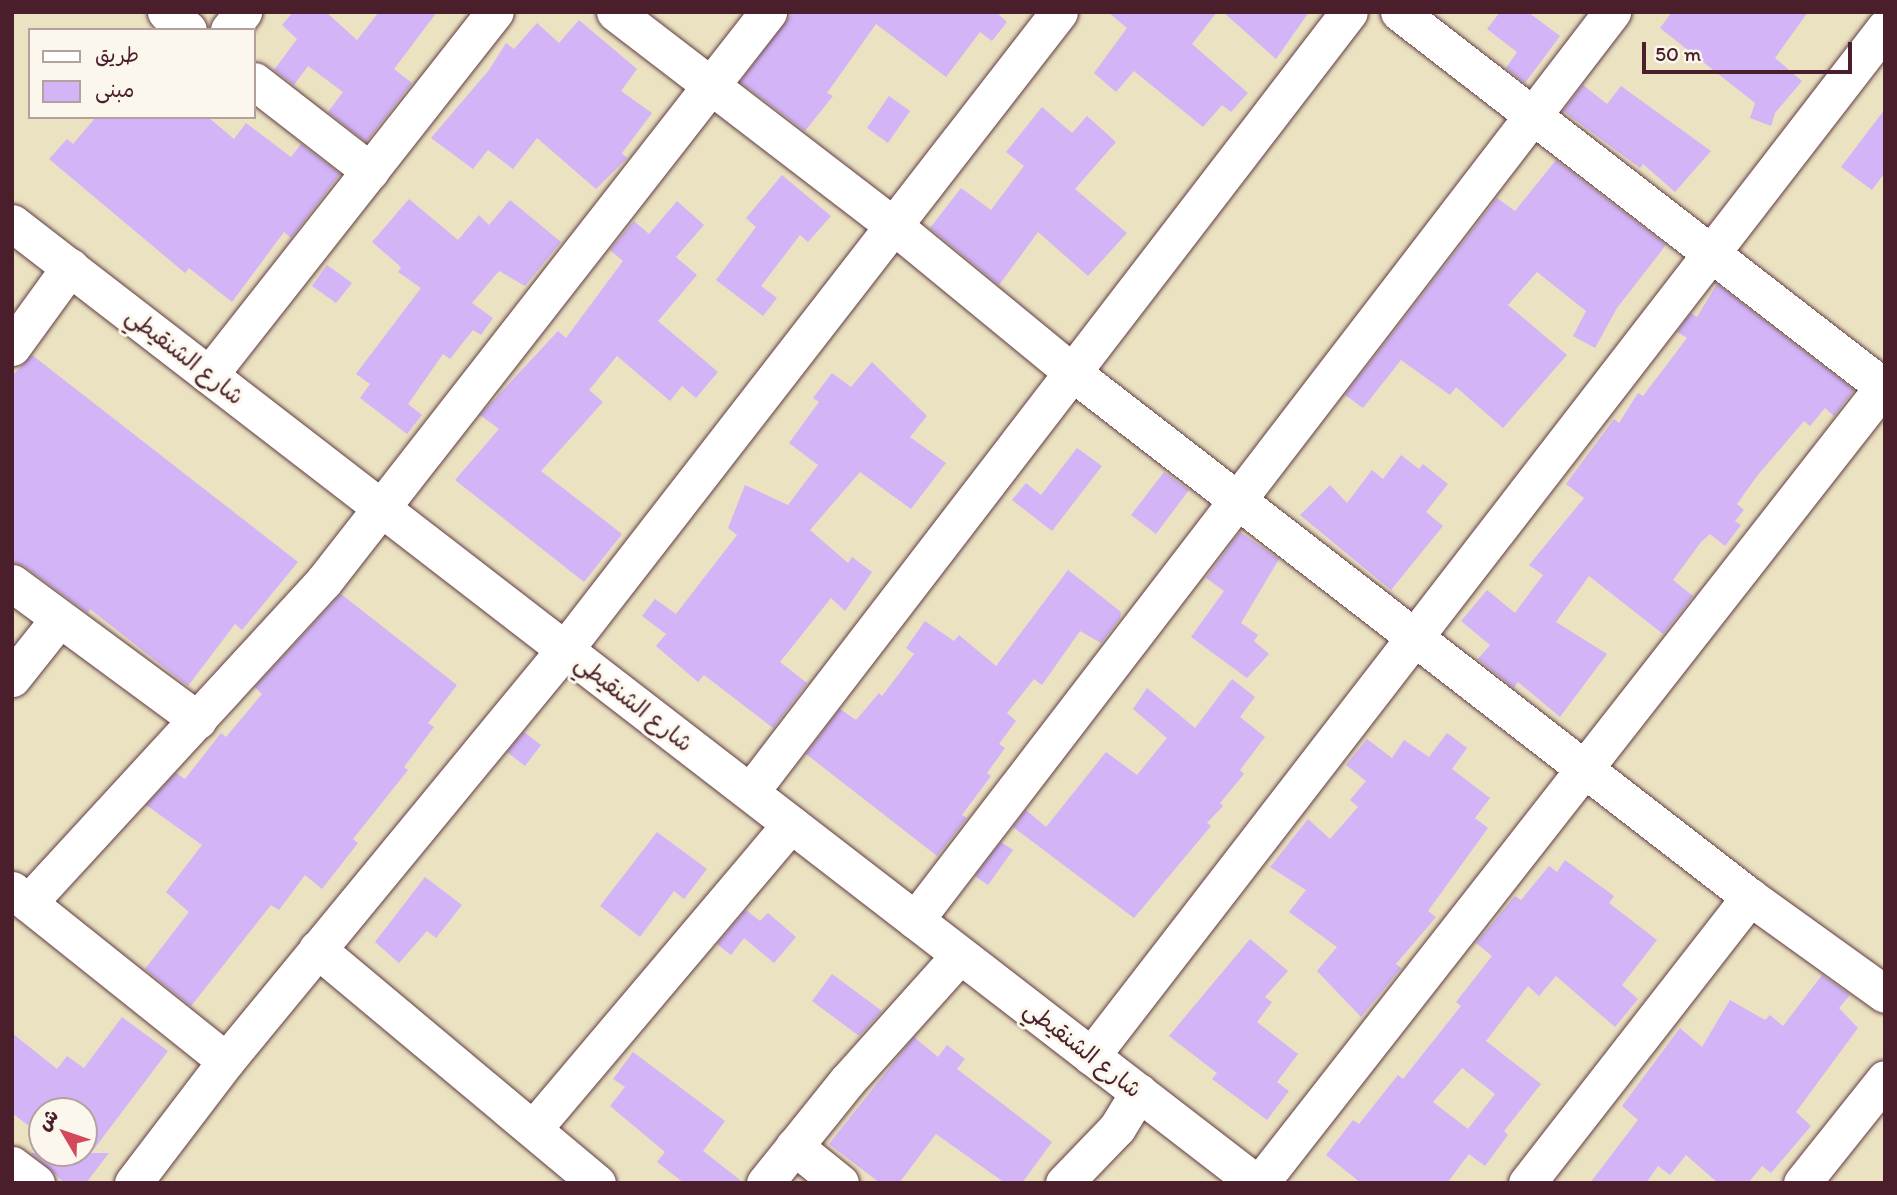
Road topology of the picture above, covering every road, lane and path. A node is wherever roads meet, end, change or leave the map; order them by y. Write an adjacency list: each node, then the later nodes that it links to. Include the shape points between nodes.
1 (166, 12): 10 (street)
2 (243, 12): 11 (street)
3 (495, 12): 16 (street)
4 (615, 12): 14 (street)
5 (768, 12): 14 (street)
6 (1059, 12): 18 (street)
7 (1349, 12): 22 (street)
8 (1399, 12): 15 (street)
9 (1612, 12): 15 (street)
10 (186, 28)
11 (231, 28)
12 (1885, 28): 19 (street)
13 (256, 83): 16 (street)
14 (711, 86): 18 (street); 26 (street)
15 (1532, 115): 19 (street); 25 (street)
16 (370, 171): 23 (street)
17 (12, 223): 20 (street, شارع الشنقيطي)
18 (893, 225): 22 (street); 30 (street)
19 (1711, 253): 24 (street); 29 (street)
20 (70, 267): 21 (street); 23 (street, شارع الشنقيطي)
21 (12, 347)
22 (1073, 373): 25 (street); 34 (street)
23 (209, 375): 26 (street, شارع الشنقيطي)
24 (1884, 388): 33 (street)
25 (1241, 499): 29 (street); 38 (street)
26 (382, 508): 30 (street, شارع الشنقيطي); 32 (street, via 324,581)
27 (12, 583): 28 (street)
28 (59, 619): 31 (street); 32 (street)
29 (1417, 636): 33 (street); 42 (street)
30 (565, 649): 34 (street, شارع الشنقيطي); 39 (street)
31 (12, 678)
32 (198, 720): 36 (street)
33 (1585, 766): 37 (street); 55 (street)
34 (750, 792): 35 (street, شارع الشنقيطي)
35 (791, 824): 38 (street, شارع الشنقيطي); 46 (street)
36 (20, 897): 43 (street)
37 (1750, 897): 41 (street); 56 (street)
38 (915, 919): 40 (street, شارع الشنقيطي)
39 (317, 949): 43 (street); 46 (street)
40 (960, 955): 42 (street, شارع الشنقيطي); 47 (street)
41 (1885, 995)
42 (1091, 1056): 45 (street, شارع الشنقيطي)
43 (226, 1061): 50 (street)
44 (1885, 1079): 57 (street)
45 (1139, 1092): 54 (street, via 1118,1128); 55 (street, شارع الشنقيطي)
46 (533, 1129): 51 (street)
47 (794, 1146): 52 (street); 53 (street)
48 (12, 1165): 49 (street)
49 (37, 1183)
50 (133, 1183)
51 (597, 1183)
52 (765, 1183)
53 (841, 1183)
54 (1064, 1183)
55 (1258, 1183)
56 (1527, 1183)
57 (1802, 1183)

